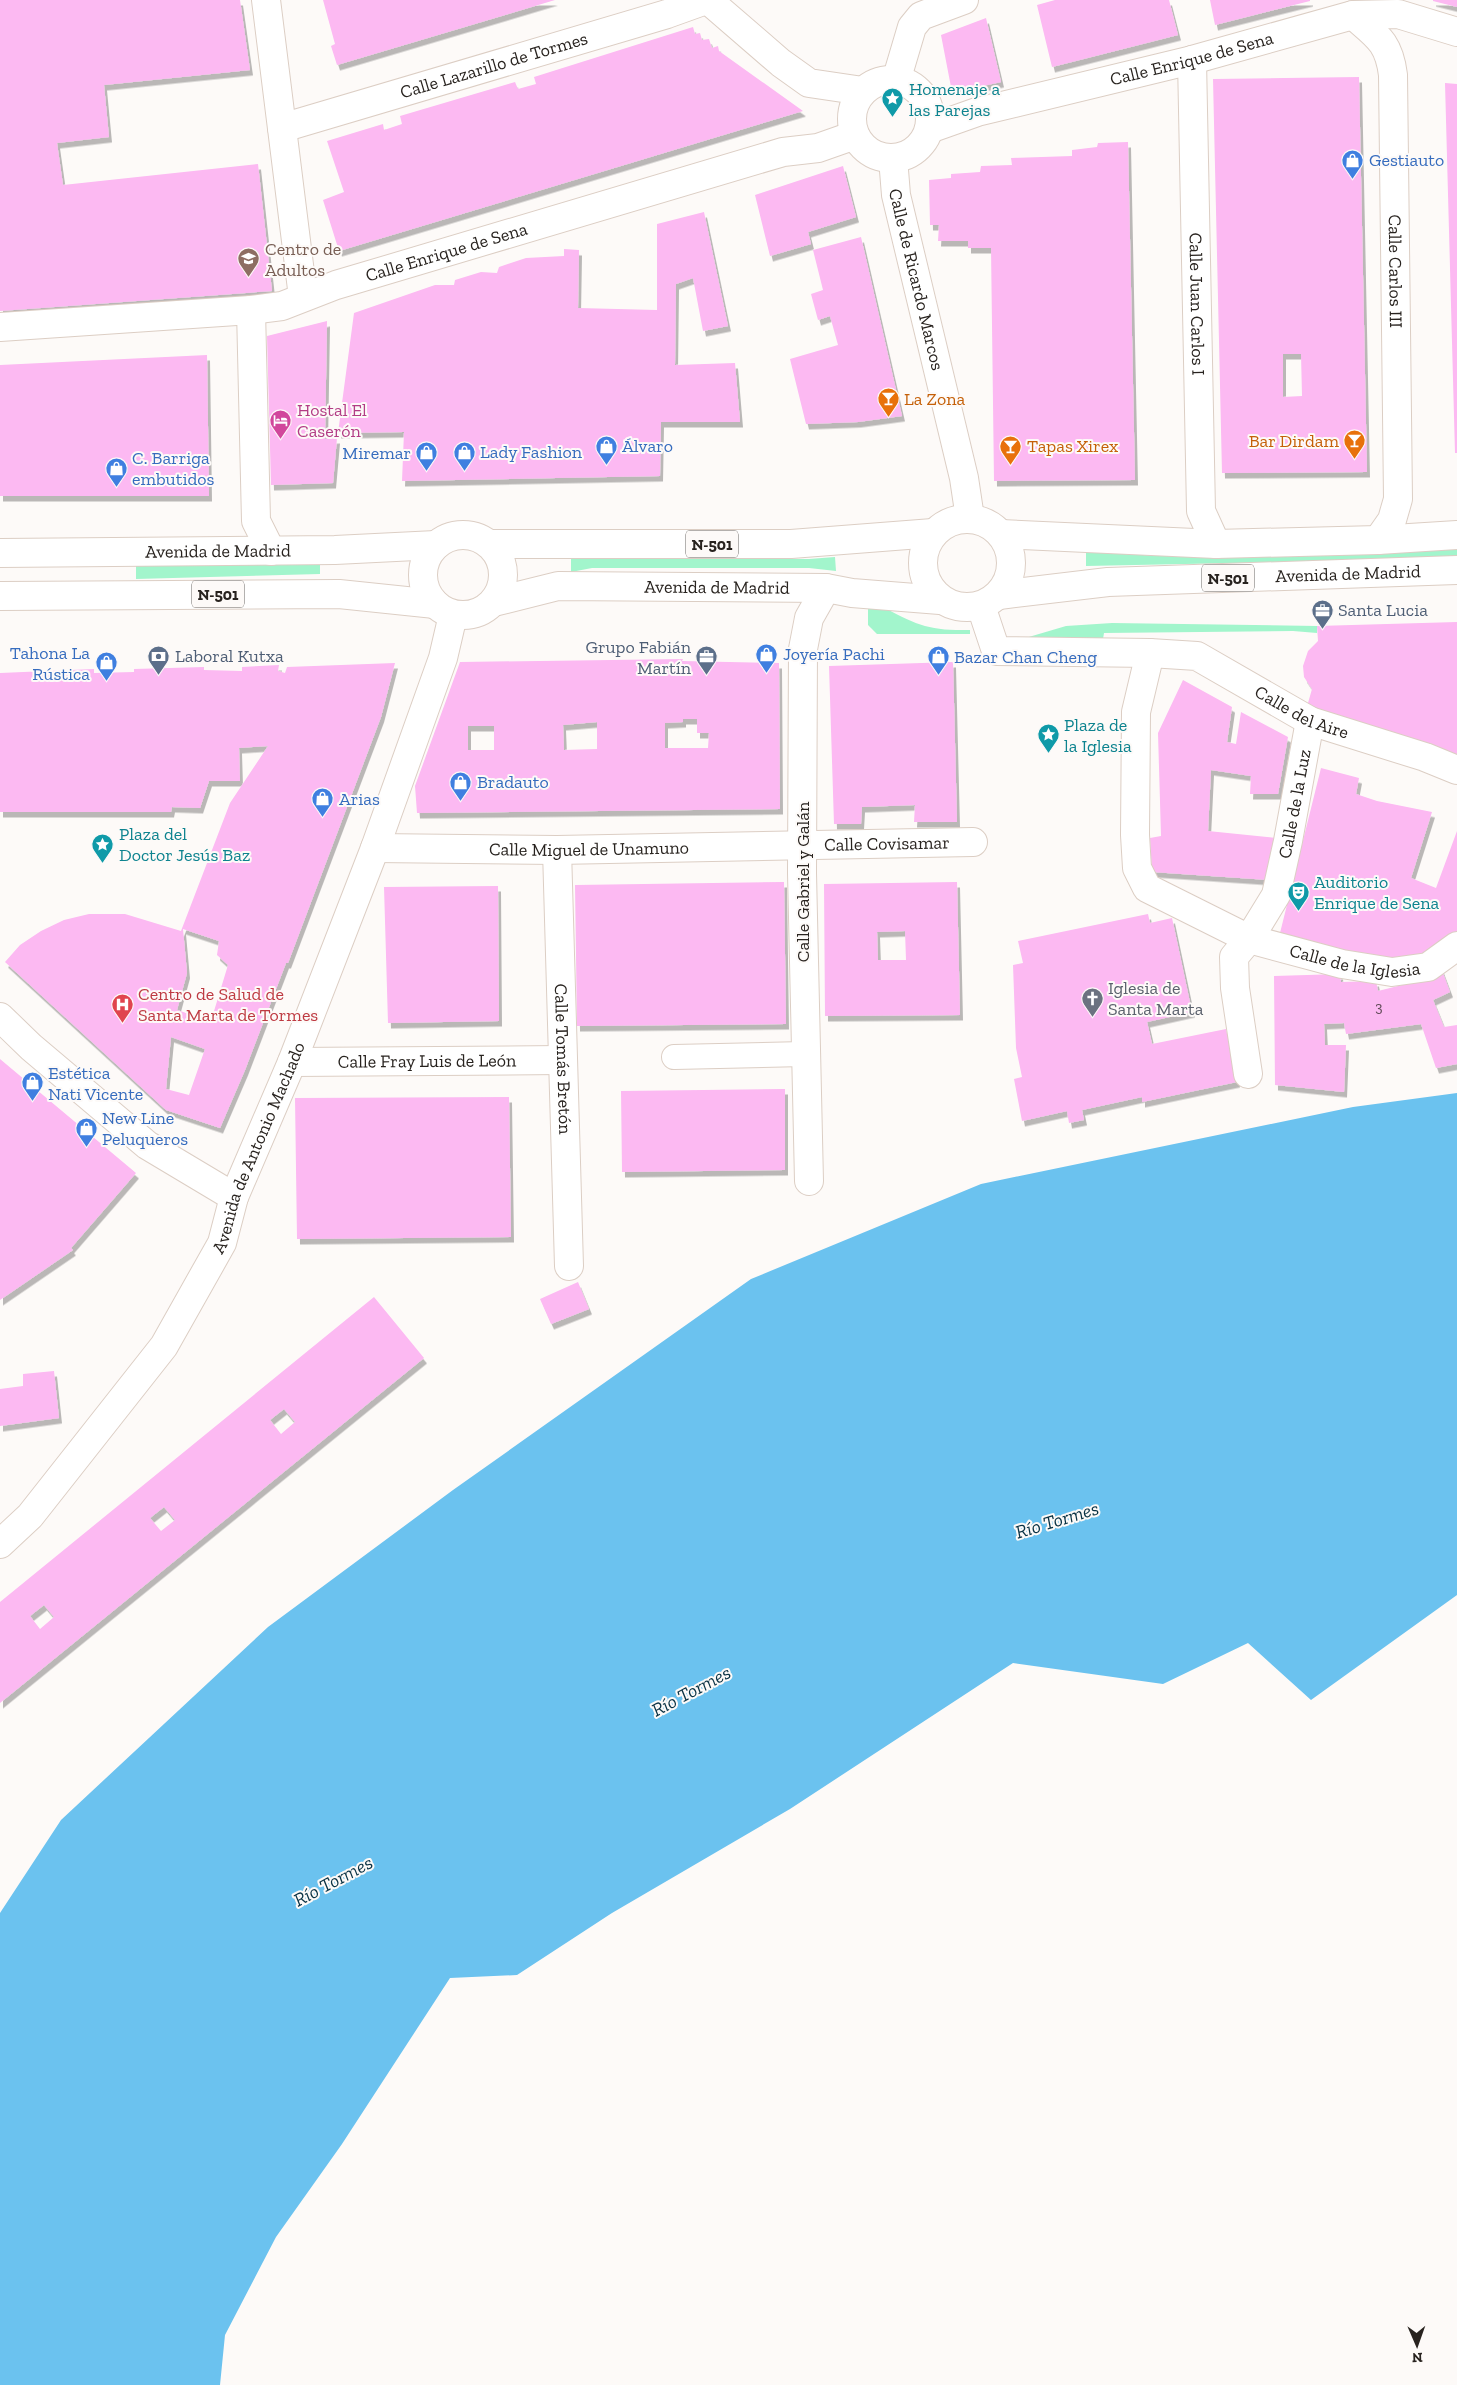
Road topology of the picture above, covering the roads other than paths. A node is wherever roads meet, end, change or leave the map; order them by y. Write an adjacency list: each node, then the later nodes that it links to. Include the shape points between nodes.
1 (266, 0): 9 (main road)
2 (707, 0): 8 (main road, via 809,83); 9 (main road, Calle Lazarillo de Tormes)
3 (964, 0): 7 (main road, via 920,16 912,27)
4 (1353, 15): 5 (main road, Calle Enrique de Sena, via 1398,14); 6 (main road, Calle Enrique de Sena); 20 (main road, Calle Carlos III, via 1381,40 1390,56 1393,76 1398,498 1392,520)
5 (1457, 32)
6 (1192, 60): 10 (main road, Calle Enrique de Sena, via 977,112); 22 (main road, Calle Juan Carlos I, via 1201,511)
7 (896, 80): 8 (main road, via 878,82); 10 (main road, via 912,86 924,97 930,113)
8 (863, 91): 11 (main road, via 855,104 852,120)
9 (282, 128): 13 (main road)
10 (929, 129): 12 (main road, via 915,150)
11 (855, 135): 12 (main road, via 864,148 878,156); 13 (main road, Calle Enrique de Sena, via 818,148 783,152)
12 (893, 158): 16 (main road, Calle de Ricardo Marcos, via 898,204 964,478)
13 (303, 297): 14 (main road, Calle Enrique de Sena, via 282,306)
14 (251, 310): 15 (main road, Calle Enrique de Sena); 24 (main road, via 256,521)
15 (0, 328)
16 (970, 518): 17 (main road, N-501, via 949,521); 18 (main road, via 986,522)
17 (933, 532): 21 (main road, N-501, via 791,544); 29 (main road, via 922,556 924,580)
18 (1001, 534): 22 (main road, Avenida de Madrid / N-501); 30 (main road, via 1011,554 1010,576)
19 (1457, 535): 20 (main road, Avenida de Madrid / N-501)
20 (1378, 540): 22 (main road, Avenida de Madrid / N-501)
21 (490, 544): 23 (main road, N-501, via 477,537 463,535 448,537); 31 (main road, via 502,562 504,583)
22 (1216, 544)
23 (436, 545): 24 (main road, Avenida de Madrid / N-501); 32 (main road, via 424,564 424,585)
24 (271, 551): 25 (main road, Avenida de Madrid / N-501)
25 (0, 553)
26 (1457, 570): 30 (main road, Avenida de Madrid / N-501, via 1108,582)
27 (826, 588): 29 (main road, Avenida de Madrid / N-501); 31 (main road, Avenida de Madrid / N-501, via 558,586); 37 (main road, Calle Gabriel y Galán, via 809,618 803,649)
28 (0, 596): 32 (main road, N-501, via 339,594)
29 (940, 600): 30 (main road, N-501, via 960,608)
30 (990, 601): 33 (main road, via 996,651)
31 (494, 602): 32 (main road, N-501, via 476,614)
32 (444, 609): 38 (main road, Avenida de Antonio Machado, via 443,658)
33 (1150, 653): 34 (main road, Calle del Aire, via 1197,656); 40 (main road, via 1136,712 1137,868 1147,888)
34 (1310, 721): 35 (main road, Calle del Aire); 40 (main road, Calle de la Luz, via 1276,895)
35 (1457, 770)
36 (973, 842): 37 (main road, Calle Covisamar)
37 (802, 846): 39 (main road, Calle Miguel de Unamuno); 43 (main road, Calle Gabriel y Galán)
38 (375, 848): 39 (main road, Calle Miguel de Unamuno); 46 (main road, Avenida de Antonio Machado)
39 (557, 850): 45 (main road, Calle Tomás Bretón)
40 (1249, 938): 41 (main road, Calle de la Iglesia, via 1342,964 1392,972 1428,967); 47 (main road, via 1234,957 1235,988)
41 (1457, 946)
42 (0, 1017): 49 (main road, via 147,1145)
43 (804, 1054): 44 (lane); 48 (main road, Calle Gabriel y Galán)
44 (674, 1057)
45 (562, 1060): 46 (main road, Calle Fray Luis de León); 50 (main road, Calle Tomás Bretón)
46 (292, 1062): 49 (main road, Avenida de Antonio Machado)
47 (1248, 1074)
48 (809, 1181)
49 (234, 1197): 51 (main road, Avenida de Antonio Machado, via 222,1243 164,1346 30,1516)
50 (569, 1266)
51 (0, 1544)

